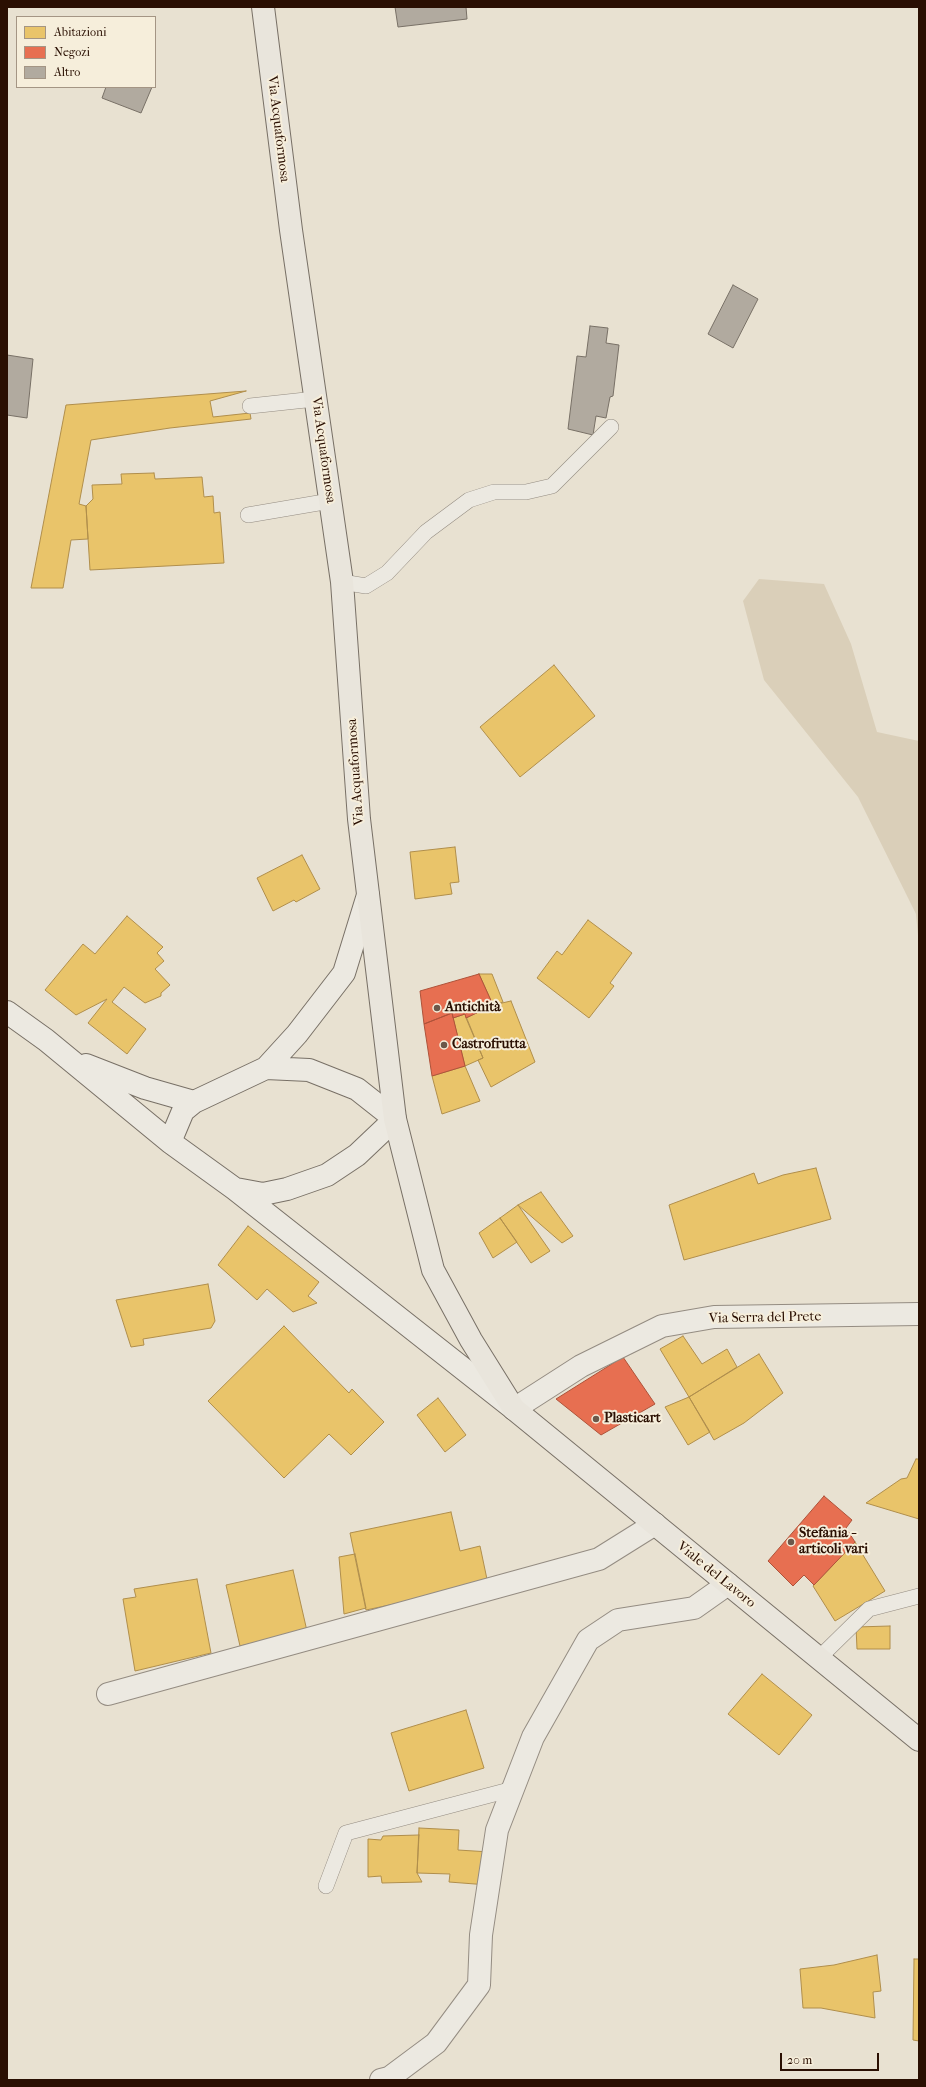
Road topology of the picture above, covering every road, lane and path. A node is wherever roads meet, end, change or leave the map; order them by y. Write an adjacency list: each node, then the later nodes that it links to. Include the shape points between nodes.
1 (263, 7): 2 (main road, Via Acquaformosa)
2 (315, 399): 3 (lane); 5 (main road, Via Acquaformosa)
3 (250, 406)
4 (611, 427): 7 (lane, via 552,486 526,492 494,492 468,500 426,532 376,580 366,586)
5 (330, 502): 6 (lane); 7 (main road, Via Acquaformosa)
6 (248, 515)
7 (342, 582): 8 (main road, Via Acquaformosa, via 359,819)
8 (368, 895): 11 (street, via 344,973 297,1034); 13 (main road, Via Acquaformosa)
9 (7, 1012): 10 (street)
10 (69, 1058): 12 (street, via 145,1088); 14 (street)
11 (266, 1068): 12 (street); 13 (street, via 309,1070 357,1089)
12 (194, 1102): 14 (street, via 183,1111)
13 (395, 1119): 15 (street, via 357,1155 327,1175 287,1189 263,1194); 17 (main road, Viale del Lavoro, via 433,1270 471,1340)
14 (170, 1142): 15 (street)
15 (235, 1189): 17 (street)
16 (919, 1314): 17 (street, Via Serra del Prete, via 714,1317 662,1326 581,1366)
17 (514, 1409): 18 (main road, Viale del Lavoro)
18 (655, 1524): 19 (main road, Viale del Lavoro); 22 (street, via 599,1558)
19 (728, 1584): 21 (main road, Viale del Lavoro); 24 (street, via 694,1608 618,1620 588,1640 533,1737)
20 (919, 1596): 21 (lane, via 869,1610)
21 (818, 1659): 23 (main road, Viale del Lavoro)
22 (108, 1694)
23 (919, 1740)
24 (513, 1789): 25 (lane, via 346,1833); 26 (street, via 497,1830 482,1934 479,1985 436,2043 389,2078)
25 (326, 1886)
26 (381, 2080)

